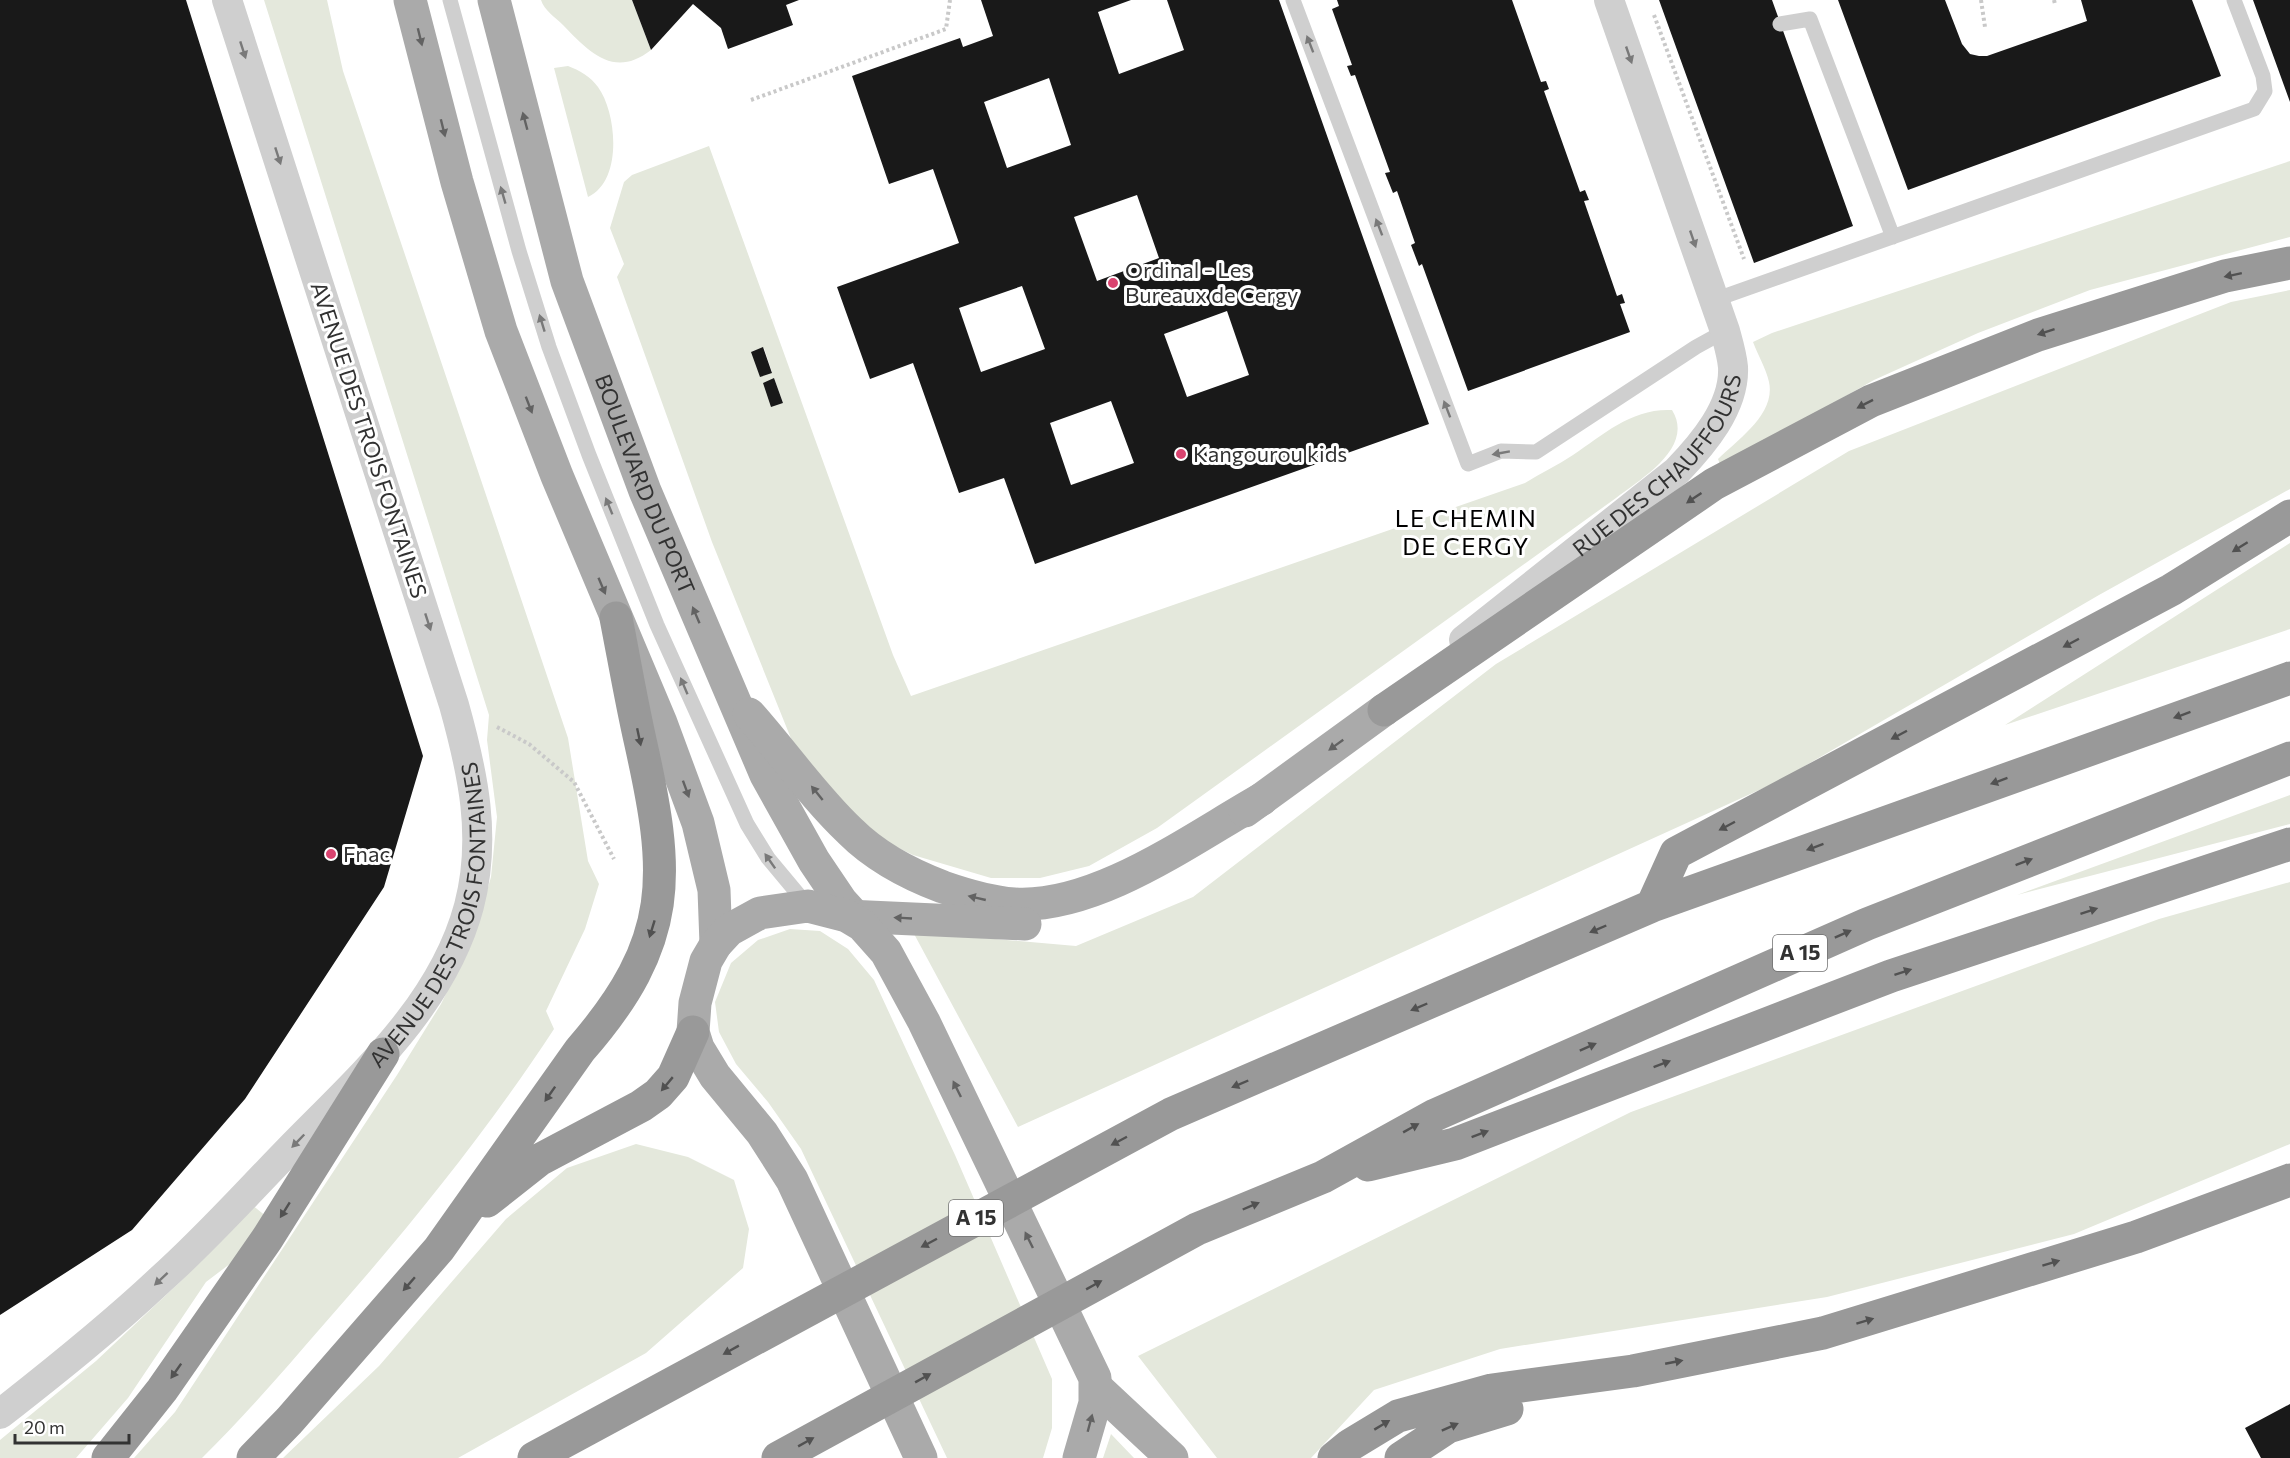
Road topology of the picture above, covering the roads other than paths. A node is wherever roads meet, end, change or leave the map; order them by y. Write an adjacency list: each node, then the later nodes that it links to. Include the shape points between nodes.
1 (227, 0): 26 (street, AVENUE DES TROIS FONTAINES, one-way to 26, via 449,687 475,788 478,854 459,937 429,993)
2 (410, 0): 14 (main road, one-way to 14, via 501,331)
3 (450, 0): 21 (lane, one-way to 3, via 768,858 747,824 662,636 589,455 519,251)
4 (494, 0): 16 (main road, BOULEVARD DU PORT, one-way to 4, via 645,491 567,281)
5 (1293, 0): 12 (lane, one-way to 5, via 1536,452 1501,451 1468,464)
6 (1609, 0): 11 (street, RUE DES CHAUFFOURS, one-way to 11)
7 (2234, 0): 9 (lane, via 2264,76 2265,91 2254,109)
8 (1780, 24): 9 (lane, via 1810,19)
9 (1893, 237): 11 (lane)
10 (2290, 263): 17 (highway, one-way to 17, via 2225,276 2038,335 1871,401 1714,484)
11 (1714, 300): 12 (street, RUE DES CHAUFFOURS)
12 (1725, 331): 17 (street, RUE DES CHAUFFOURS, via 1733,368 1731,383 1701,446 1677,471 1478,627)
13 (2290, 516): 22 (highway, one-way to 22, via 2171,590 1676,853)
14 (616, 618): 24 (main road, one-way to 24, via 698,823 714,890); 29 (highway, one-way to 29, via 658,822 660,889 653,926 625,993)
15 (2290, 678): 22 (highway, A 15, one-way to 22)
16 (727, 688): 19 (main road, one-way to 16, via 1154,861 1079,896 1035,903 970,897 909,872 851,832); 23 (main road, BOULEVARD DU PORT, via 786,814)
17 (1384, 710): 19 (main road, one-way to 19)
18 (2290, 758): 27 (highway, A 15, one-way to 18, via 1435,1115 1856,928)
19 (1262, 799): 23 (main road, one-way to 23, via 1135,890 1087,913 1019,925)
20 (2290, 844): 27 (highway, one-way to 20, via 1455,1144 1891,976)
21 (807, 906): 23 (main road); 24 (main road, via 760,913 729,930)
22 (1652, 906): 35 (highway, A 15, one-way to 35, via 1171,1114)
23 (858, 923): 31 (main road, BOULEVARD DU PORT, one-way to 23, via 924,1022 886,952)
24 (716, 944): 25 (main road, via 699,981)
25 (693, 1032): 29 (highway, one-way to 29, via 673,1077 658,1094 539,1160 493,1195); 37 (main road, via 705,1063 762,1133 792,1180)
26 (383, 1054): 32 (street, AVENUE DES TROIS FONTAINES, one-way to 32, via 162,1279 78,1353); 33 (highway, one-way to 33, via 267,1239 162,1390)
27 (1323, 1177): 36 (highway, A 15, one-way to 27, via 1197,1229)
28 (2290, 1180): 30 (highway, one-way to 28, via 1823,1333 2136,1237)
29 (439, 1249): 34 (highway, one-way to 34)
30 (1633, 1371): 40 (highway, one-way to 30, via 1398,1416 1492,1390); 41 (highway, one-way to 30, via 1448,1427)
31 (1094, 1378): 38 (main road, one-way to 31); 39 (main road)
32 (0, 1414)
33 (108, 1458)
34 (253, 1458)
35 (534, 1458)
36 (778, 1458)
37 (921, 1458)
38 (1079, 1458)
39 (1172, 1458)
40 (1334, 1458)
41 (1401, 1458)

